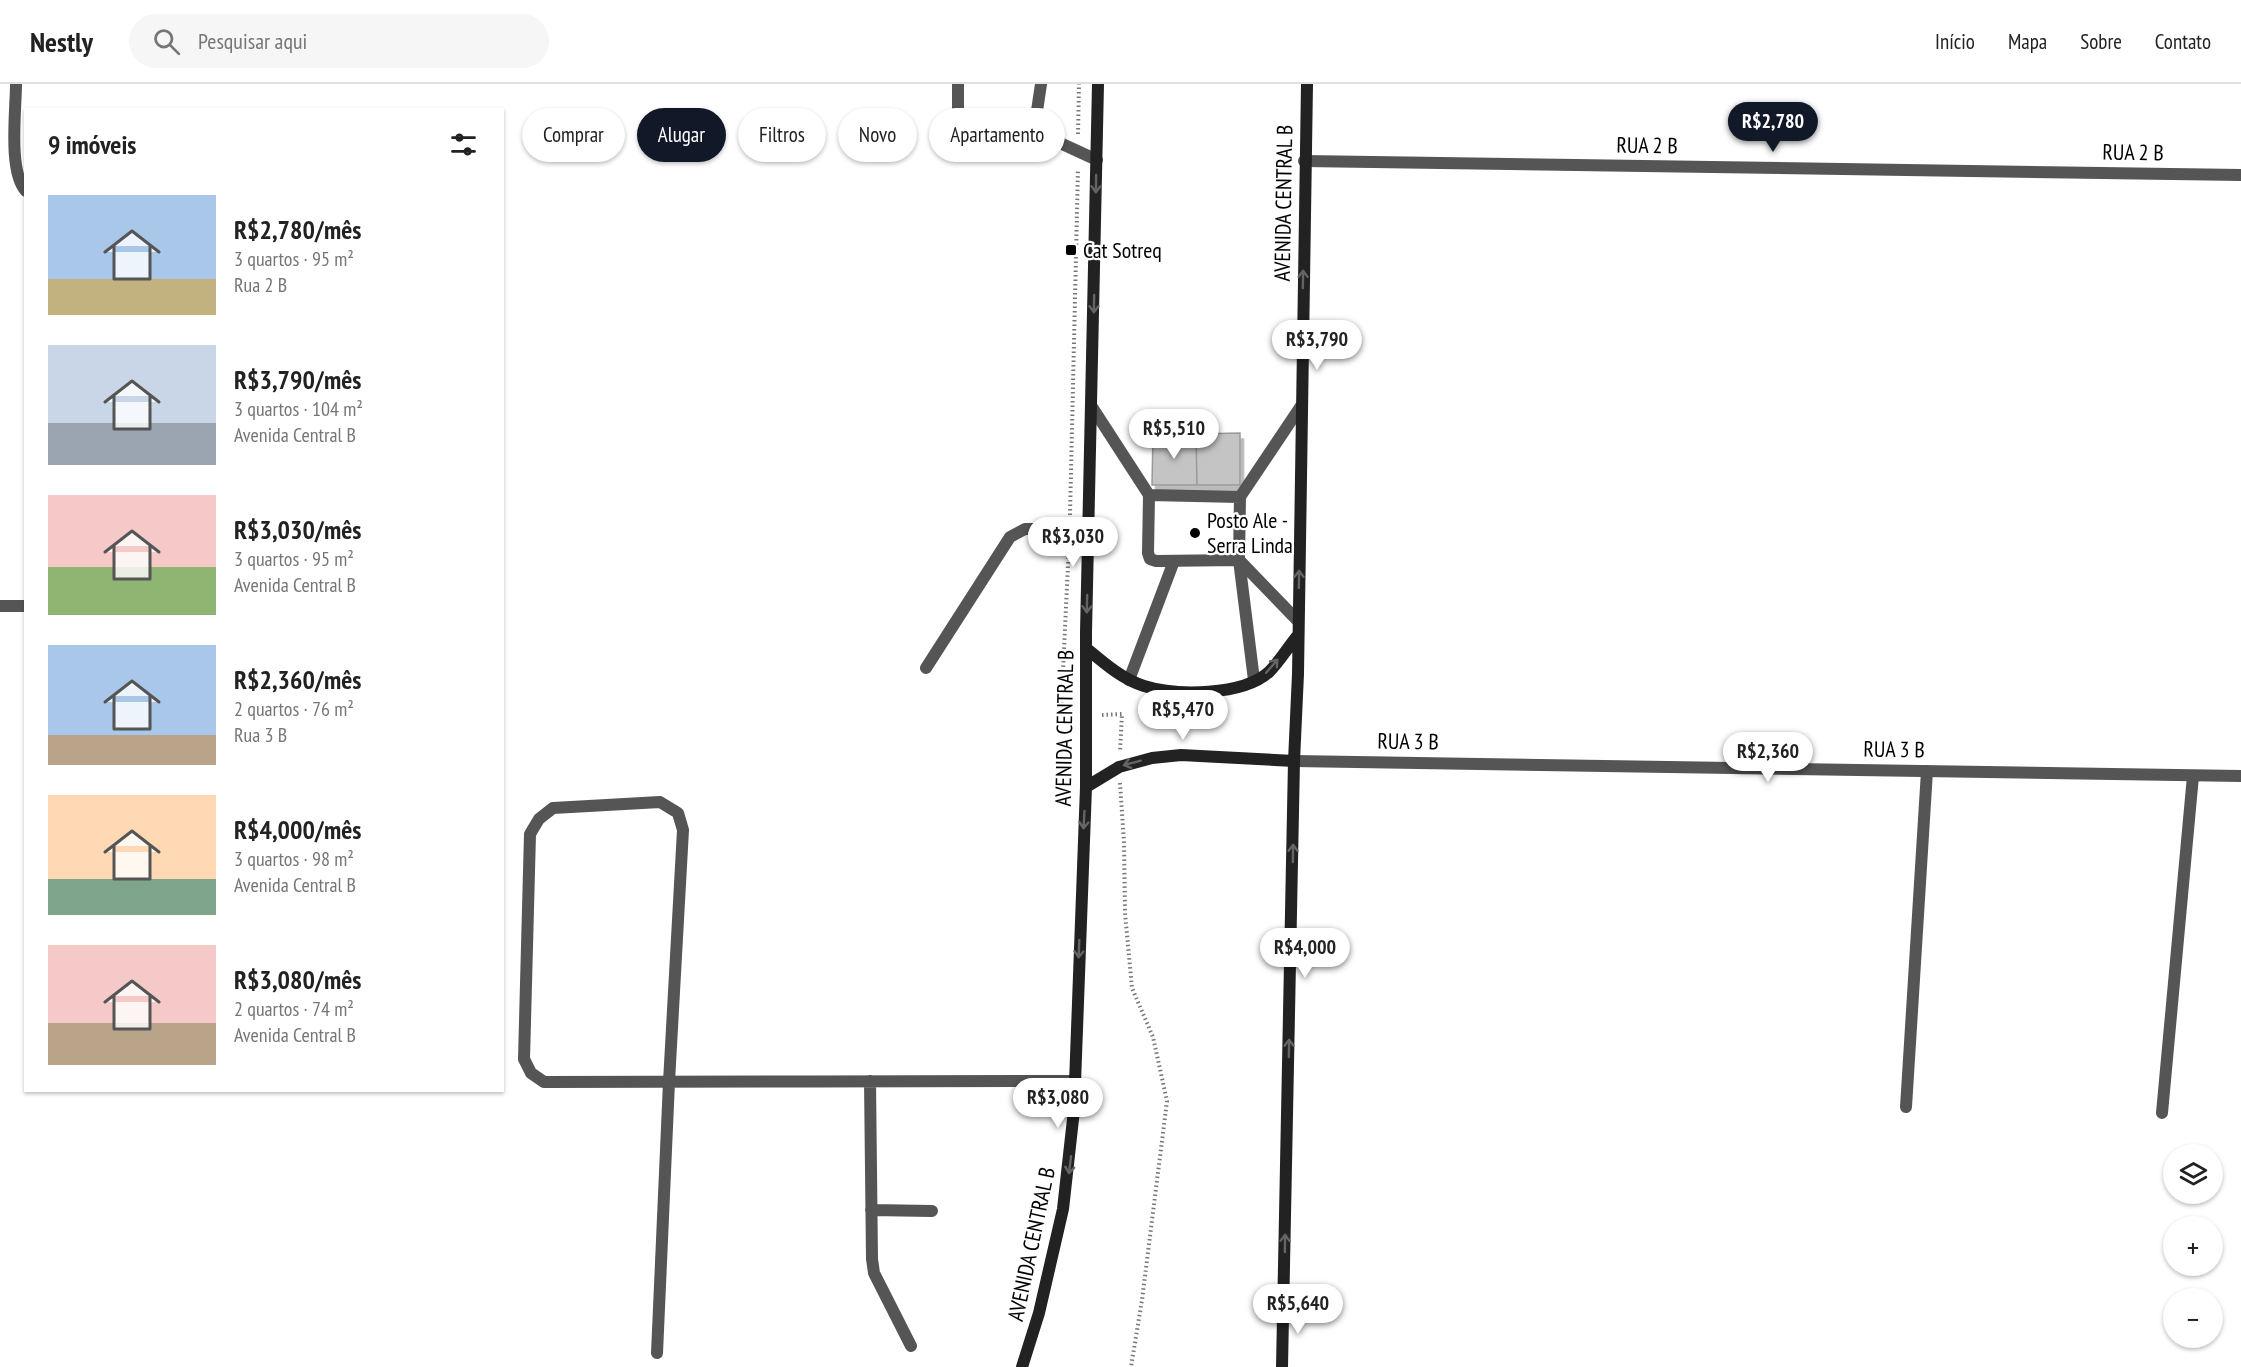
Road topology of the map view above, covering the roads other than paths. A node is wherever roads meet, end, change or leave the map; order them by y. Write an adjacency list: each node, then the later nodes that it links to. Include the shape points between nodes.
1 (16, 84): 12 (street, via 15,163)
2 (958, 84): 6 (street)
3 (1041, 84): 7 (street)
4 (1098, 84): 9 (main road, AVENIDA CENTRAL B)
5 (1307, 84): 10 (main road, AVENIDA CENTRAL B)
6 (958, 108)
7 (1037, 108)
8 (1065, 146): 9 (street)
9 (1097, 160): 14 (main road, AVENIDA CENTRAL B, one-way to 14)
10 (1304, 161): 11 (street, RUA 2 B); 13 (main road, AVENIDA CENTRAL B, one-way to 10)
11 (2241, 175)
12 (24, 189)
13 (1301, 405): 16 (street); 22 (main road, AVENIDA CENTRAL B, one-way to 13)
14 (1092, 406): 15 (street); 17 (main road, AVENIDA CENTRAL B)
15 (1149, 495): 16 (street); 19 (street, via 1150,559)
16 (1240, 497): 18 (street)
17 (1089, 529): 24 (main road, AVENIDA CENTRAL B, one-way to 24); 25 (street, via 1025,529 1010,537)
18 (1239, 560): 19 (street); 22 (street); 27 (street)
19 (1174, 561): 26 (street)
20 (0, 606): 21 (street)
21 (24, 606)
22 (1298, 621): 23 (main road, AVENIDA CENTRAL B)
23 (1298, 635): 27 (main road, one-way to 23, via 1268,672); 28 (main road, AVENIDA CENTRAL B)
24 (1086, 648): 26 (main road); 32 (main road, AVENIDA CENTRAL B)
25 (926, 668)
26 (1129, 680): 27 (main road, via 1170,692 1216,691)
27 (1254, 680)
28 (1294, 761): 29 (street, RUA 3 B); 32 (main road, one-way to 32, via 1181,755 1152,758 1119,767); 43 (main road, AVENIDA CENTRAL B, one-way to 28)
29 (1927, 771): 30 (street, RUA 3 B); 36 (street)
30 (2193, 776): 31 (street, RUA 3 B); 37 (street)
31 (2241, 776)
32 (1086, 787): 33 (main road, AVENIDA CENTRAL B, one-way to 33)
33 (1075, 1081): 35 (street); 42 (main road, AVENIDA CENTRAL B, one-way to 42, via 1063,1209)
34 (669, 1082): 34 (street, via 544,1082 531,1073 524,1059 530,834 539,819 553,808 660,802 678,813 683,830); 35 (street); 41 (street)
35 (870, 1082): 38 (street)
36 (1906, 1107)
37 (2162, 1113)
38 (871, 1210): 39 (street); 40 (street, via 874,1273)
39 (932, 1211)
40 (911, 1346)
41 (657, 1353)
42 (1022, 1367)
43 (1282, 1367)

